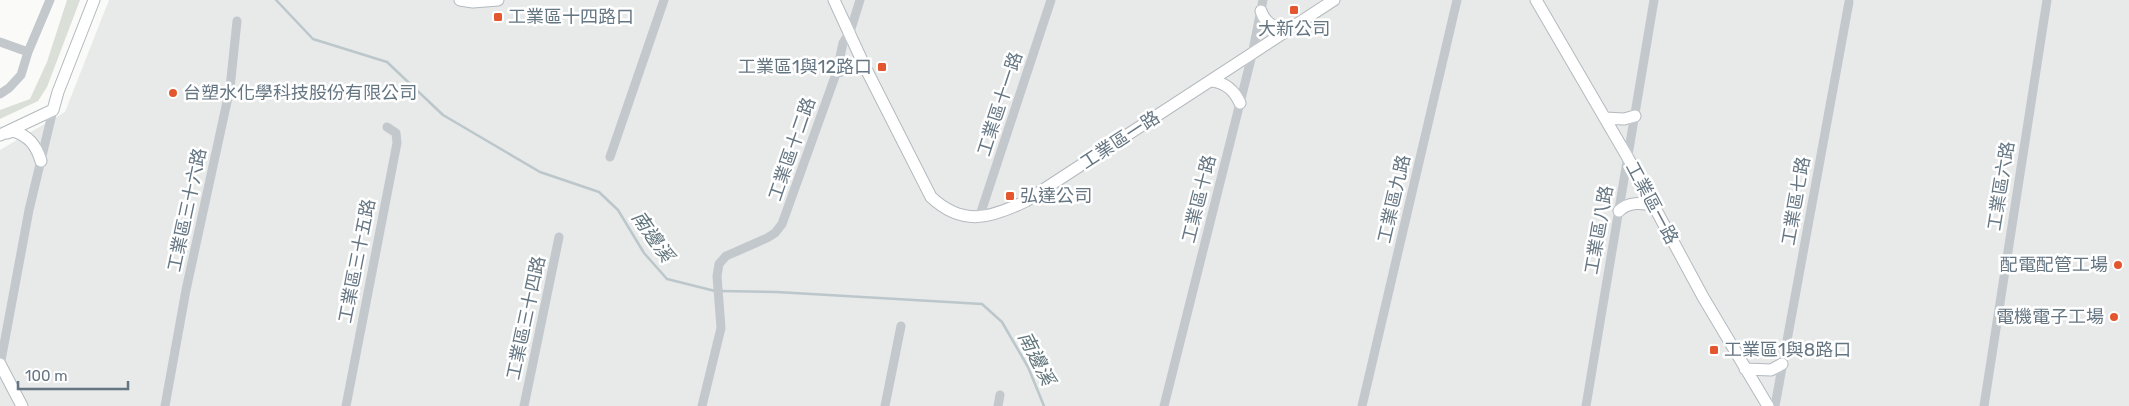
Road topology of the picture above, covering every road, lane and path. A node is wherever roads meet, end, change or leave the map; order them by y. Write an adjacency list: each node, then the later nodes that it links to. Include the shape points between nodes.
1 (94, 0): 27 (street)
2 (462, 0): 3 (street)
3 (498, 0)
4 (664, 0): 32 (street)
5 (834, 0): 18 (street, 工業區一路)
6 (860, 0): 18 (street, 工業區十二路)
7 (1051, 0): 37 (street, 工業區十一路)
8 (1334, 0): 17 (street, 工業區一路)
9 (1457, 0): 52 (street, 工業區九路)
10 (1536, 0): 29 (street, 工業區一路)
11 (1654, 0): 28 (street, 工業區八路)
12 (2047, 0): 56 (street, 工業區六路)
13 (48, 1): 20 (street)
14 (1849, 2): 40 (street, 工業區七路)
15 (1262, 6): 17 (street, via 1268,22 1274,27); 21 (street, 工業區十路)
16 (237, 21): 45 (street, 工業區三十六路, via 230,88 186,290)
17 (1289, 30): 21 (street, 工業區一路)
18 (850, 32): 22 (street, 工業區一路); 23 (street, 工業區十二路, via 843,43)
19 (0, 42): 20 (street)
20 (28, 52): 25 (street, via 21,75)
21 (1252, 55): 24 (street, 工業區一路); 26 (street, 工業區十路)
22 (864, 65): 23 (street); 37 (street, 工業區一路, via 931,197 952,212)
23 (837, 71): 48 (street, 工業區十二路, via 782,224 767,238 726,256 719,264 721,328)
24 (1212, 81): 26 (street, via 1230,88); 37 (street, 工業區一路, via 1026,201 995,215)
25 (0, 94)
26 (1240, 103): 51 (street, 工業區十路)
27 (53, 110): 31 (street); 34 (street)
28 (1635, 116): 29 (street); 33 (street, 工業區八路)
29 (1605, 118): 33 (street, 工業區一路)
30 (387, 128): 46 (street, 工業區三十五路, via 396,133 397,142)
31 (0, 135): 34 (street, via 13,131 21,133 30,139)
32 (610, 157)
33 (1628, 158): 35 (street, 工業區一路); 36 (street, 工業區八路)
34 (41, 161): 41 (street)
35 (1653, 206): 36 (street, via 1634,204); 42 (street, 工業區一路)
36 (1619, 211): 53 (street, 工業區八路)
37 (979, 218)
38 (559, 237): 47 (street, 工業區三十四路)
39 (901, 326): 49 (street)
40 (1782, 364): 42 (street, via 1770,370); 55 (street, 工業區七路)
41 (0, 365): 44 (street)
42 (1745, 369): 54 (street, 工業區一路)
43 (1000, 395): 50 (street)
44 (22, 406)
45 (165, 406)
46 (346, 406)
47 (524, 406)
48 (702, 406)
49 (884, 406)
50 (998, 406)
51 (1164, 406)
52 (1362, 406)
53 (1586, 406)
54 (1768, 406)
55 (1775, 406)
56 (1984, 406)

